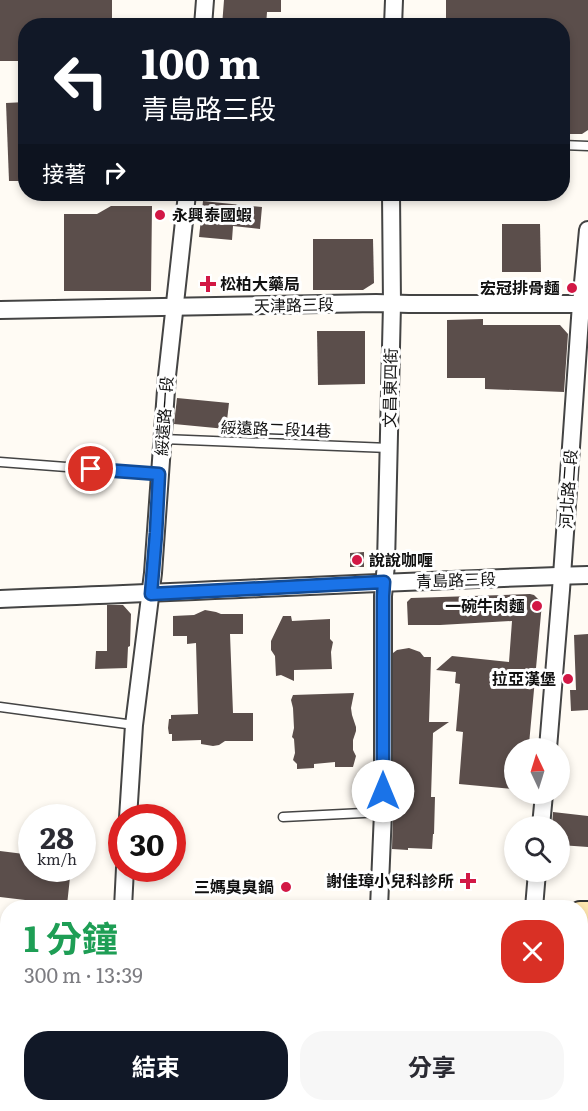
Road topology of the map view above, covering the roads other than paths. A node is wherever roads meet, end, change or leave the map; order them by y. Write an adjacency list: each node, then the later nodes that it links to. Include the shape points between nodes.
1 (205, 0): 3 (street)
2 (394, 0): 4 (street)
3 (204, 18)
4 (393, 18)
5 (570, 145): 6 (lane)
6 (588, 146)
7 (186, 201): 12 (street, 綏遠路一段)
8 (390, 201): 10 (street, 文昌東四街)
9 (588, 230): 11 (street, 河北路二段)
10 (392, 304): 11 (street, 天津路三段); 12 (street, 天津路三段); 15 (street, 文昌東四街)
11 (585, 304): 19 (street, 河北路二段)
12 (174, 306): 13 (street, 天津路三段); 14 (street, 綏遠路一段)
13 (0, 310)
14 (163, 439): 15 (lane, 綏遠路二段14巷); 17 (street, 綏遠路一段)
15 (388, 448): 20 (street, 文昌東四街)
16 (0, 462): 17 (lane)
17 (159, 474): 21 (street, 綏遠路一段)
18 (588, 575): 19 (street, 青島路三段)
19 (561, 576): 20 (street, 青島路三段); 25 (street, 河北路二段)
20 (384, 582): 21 (street, 青島路三段); 27 (street, 文昌東四街)
21 (151, 594): 22 (street, 青島路三段); 24 (street, 綏遠路一段)
22 (0, 599)
23 (0, 707): 24 (lane)
24 (134, 725): 26 (street, 綏遠路一段)
25 (549, 738)
26 (130, 804)
27 (383, 812): 28 (lane); 32 (street, 文昌東四街)
28 (283, 818)
29 (124, 882): 31 (street)
30 (536, 882): 33 (street)
31 (123, 900)
32 (379, 900)
33 (535, 900)

